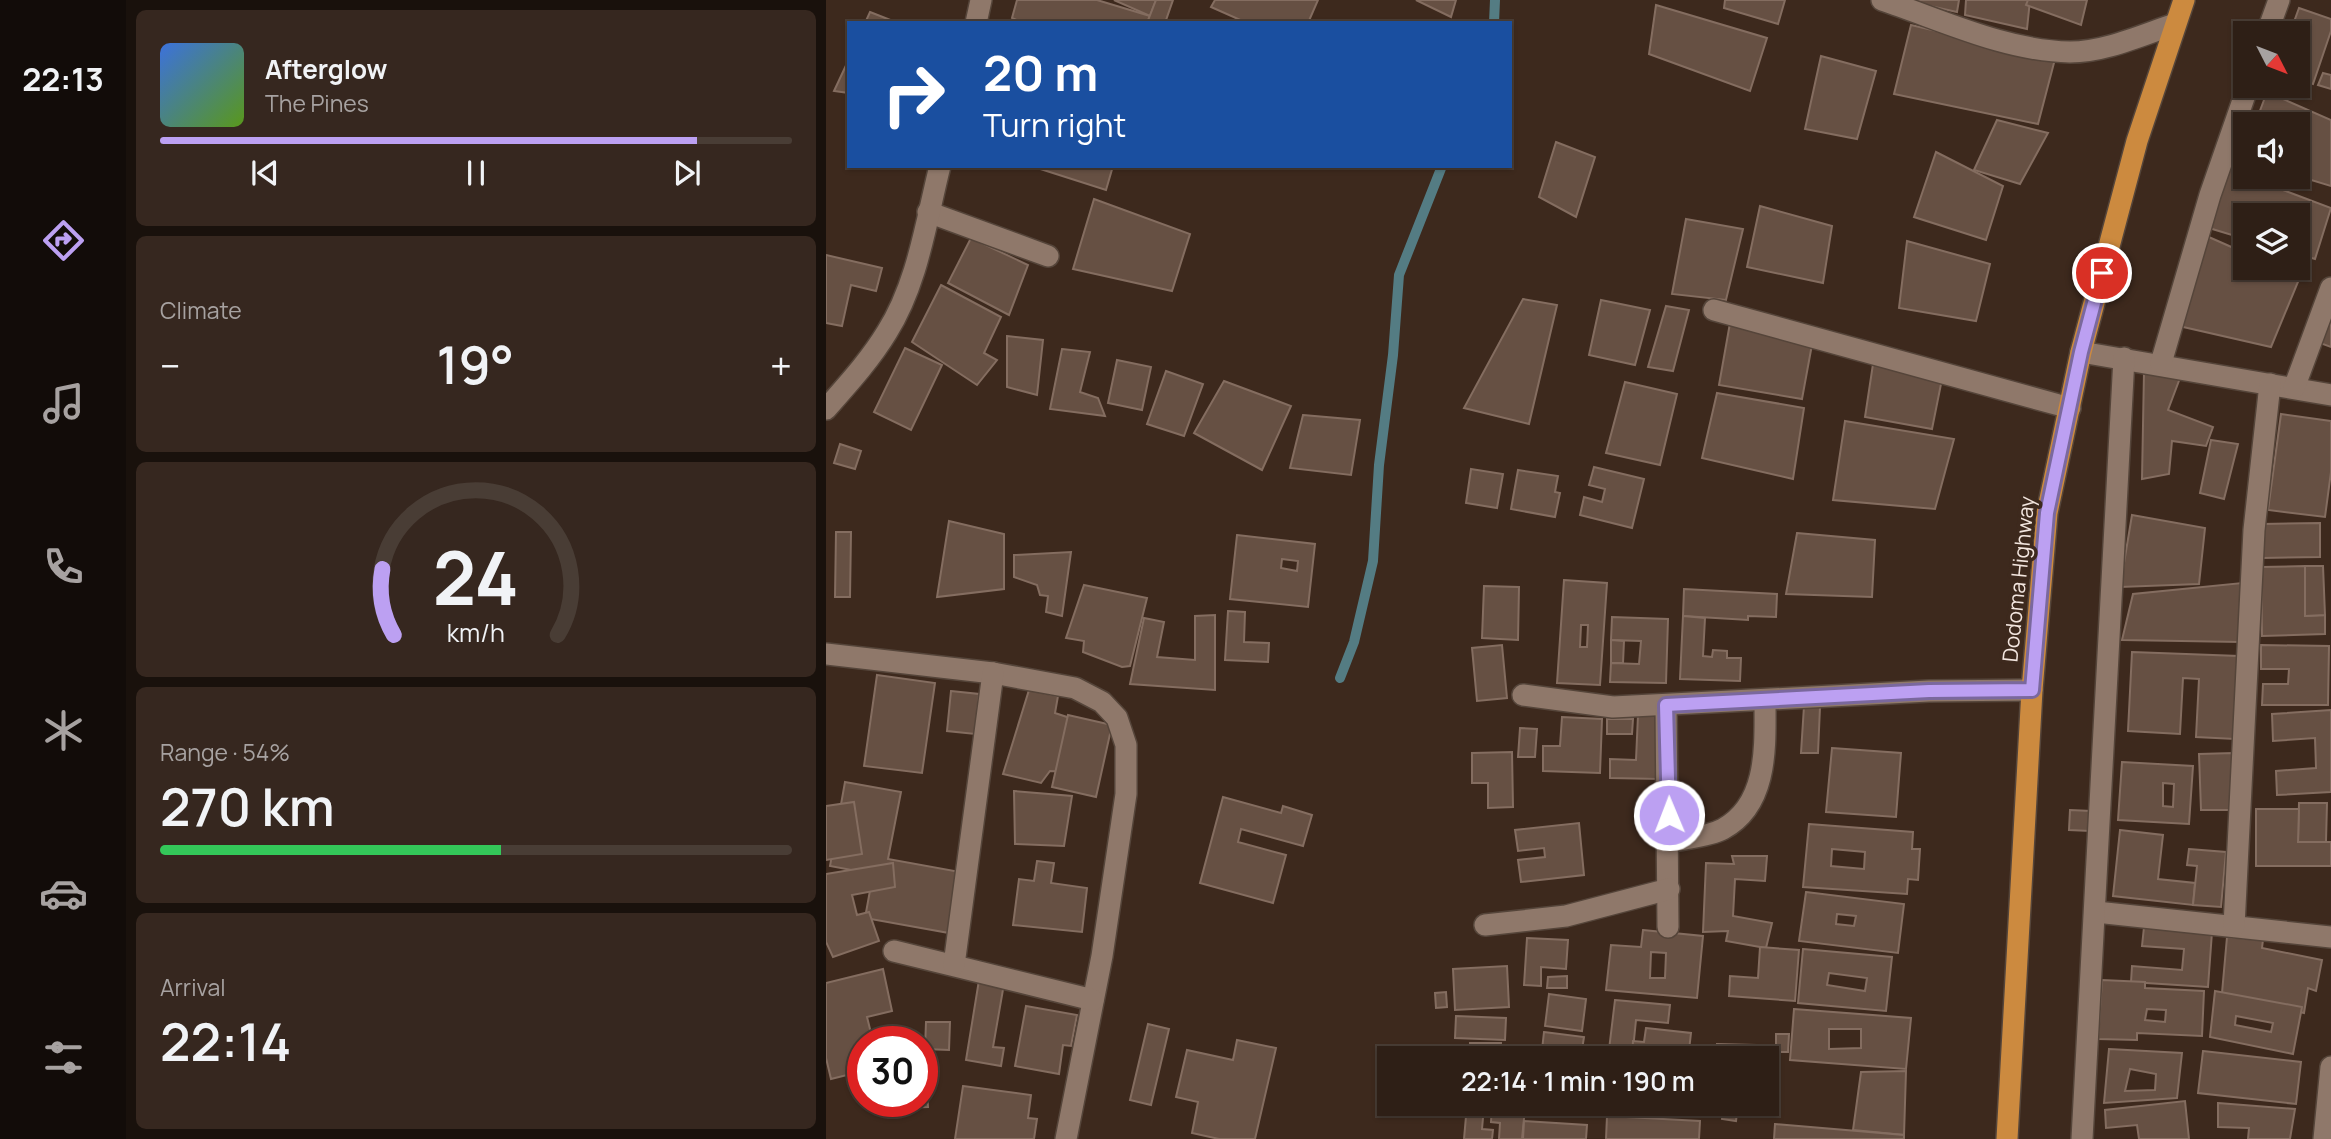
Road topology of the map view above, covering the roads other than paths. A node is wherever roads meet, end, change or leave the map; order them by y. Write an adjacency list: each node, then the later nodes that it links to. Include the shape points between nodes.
1 (981, 0): 5 (street)
2 (1882, 0): 7 (street, via 2018,46 2071,52 2115,44)
3 (2184, 0): 7 (highway, Dodoma Highway)
4 (2279, 0): 6 (street)
5 (976, 21)
6 (2271, 21)
7 (2175, 24): 14 (highway, Dodoma Highway, via 2137,141)
8 (2244, 98): 16 (street)
9 (939, 168): 10 (street)
10 (928, 212): 11 (street); 21 (street, via 913,274 888,330)
11 (1048, 256)
12 (2331, 288): 18 (street)
13 (1714, 310): 20 (street)
14 (2081, 352): 15 (street); 20 (highway, Dodoma Highway)
15 (2124, 358): 16 (street); 30 (street)
16 (2161, 363): 17 (street)
17 (2270, 384): 18 (street); 33 (street, via 2254,530)
18 (2294, 388): 19 (street)
19 (2331, 395)
20 (2070, 408): 24 (highway, Dodoma Highway, via 2047,513)
21 (826, 409)
22 (826, 654): 23 (street)
23 (993, 673): 36 (street); 37 (street, via 1075,688 1102,702 1117,718 1126,745 1126,794 1116,880)
24 (2032, 690): 26 (street); 40 (highway, Dodoma Highway)
25 (1523, 695): 27 (street, via 1613,707)
26 (1765, 700): 27 (street); 28 (street, via 1760,780 1747,807 1722,829)
27 (1666, 705): 28 (street)
28 (1669, 842): 29 (street)
29 (1669, 889): 31 (street, via 1566,916); 32 (street)
30 (2096, 912): 33 (street); 41 (street)
31 (1485, 925)
32 (1668, 926)
33 (2234, 926): 34 (street)
34 (2331, 937)
35 (894, 951): 36 (street)
36 (954, 965): 37 (street)
37 (1093, 1000): 39 (street)
38 (2331, 1067): 42 (street)
39 (1066, 1139)
40 (2007, 1139)
41 (2082, 1139)
42 (2324, 1139)

